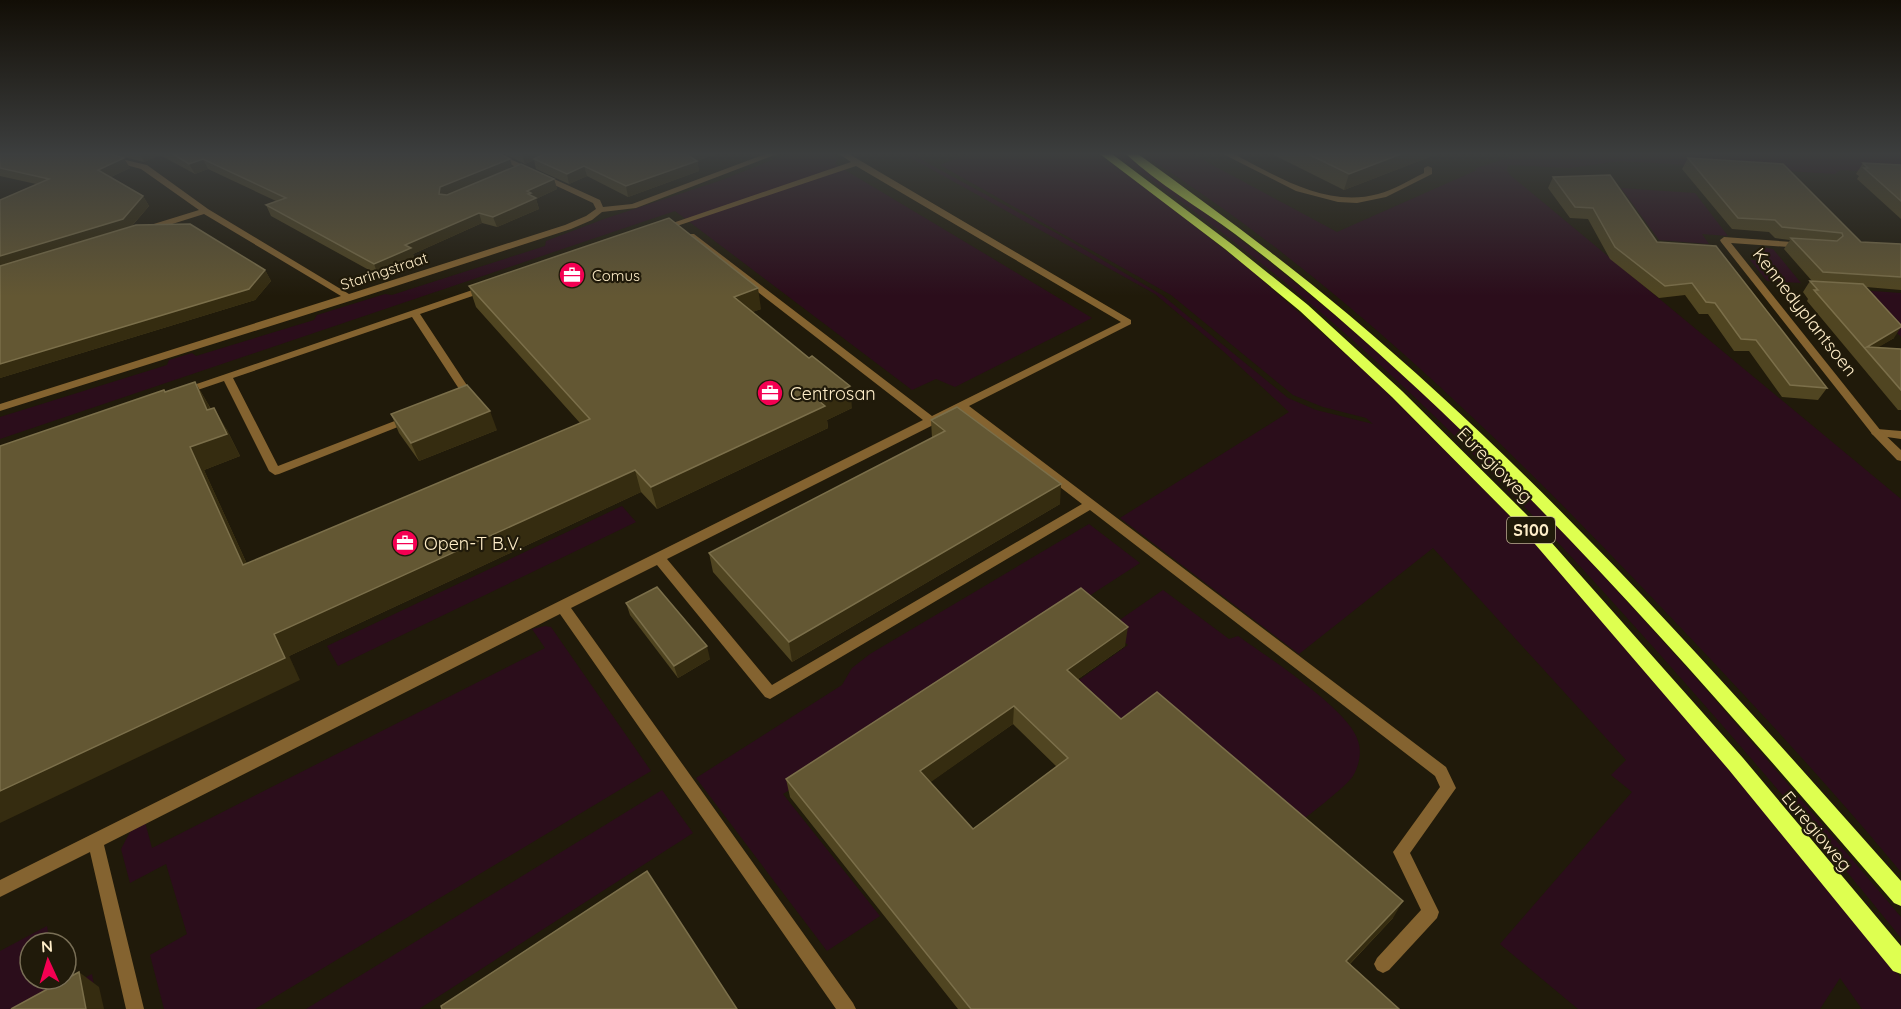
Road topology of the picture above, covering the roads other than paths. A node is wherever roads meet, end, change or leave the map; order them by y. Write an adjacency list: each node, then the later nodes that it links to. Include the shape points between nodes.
1 (191, 201): 9 (street)
2 (595, 201): 8 (street)
3 (646, 201): 8 (street, Staringstraat)
4 (742, 201): 10 (street)
5 (923, 201): 20 (street, via 1128,322)
6 (1167, 201): 33 (main road, Euregioweg / S100, via 1304,308 1522,519 1736,764)
7 (1199, 201): 32 (main road, Euregioweg / S100, via 1331,304 1429,390 1550,508)
8 (600, 210): 15 (street, Staringstraat, via 568,227)
9 (205, 211): 11 (street); 15 (street)
10 (675, 224): 12 (street); 23 (street)
11 (141, 231)
12 (653, 231)
13 (1818, 246): 24 (street, Kennedyplantsoen, via 1724,240)
14 (501, 283): 16 (street)
15 (350, 298): 21 (street, Staringstraat)
16 (414, 313): 17 (street); 19 (street, via 469,396)
17 (227, 377): 18 (street); 22 (street, via 275,471)
18 (170, 397)
19 (458, 400)
20 (960, 405): 23 (street); 27 (street)
21 (0, 408)
22 (425, 413)
23 (930, 420): 28 (street)
24 (1877, 433): 25 (street); 26 (street, Kennedyplantsoen)
25 (1901, 435)
26 (1901, 457)
27 (1090, 505): 28 (street, via 770,693); 34 (street, via 1441,772 1449,788 1401,852 1431,912)
28 (658, 557): 29 (street)
29 (562, 606): 30 (street); 36 (street)
30 (95, 842): 31 (street); 35 (street)
31 (0, 889)
32 (1901, 896)
33 (1901, 963)
34 (1383, 964)
35 (135, 1009)
36 (847, 1009)

